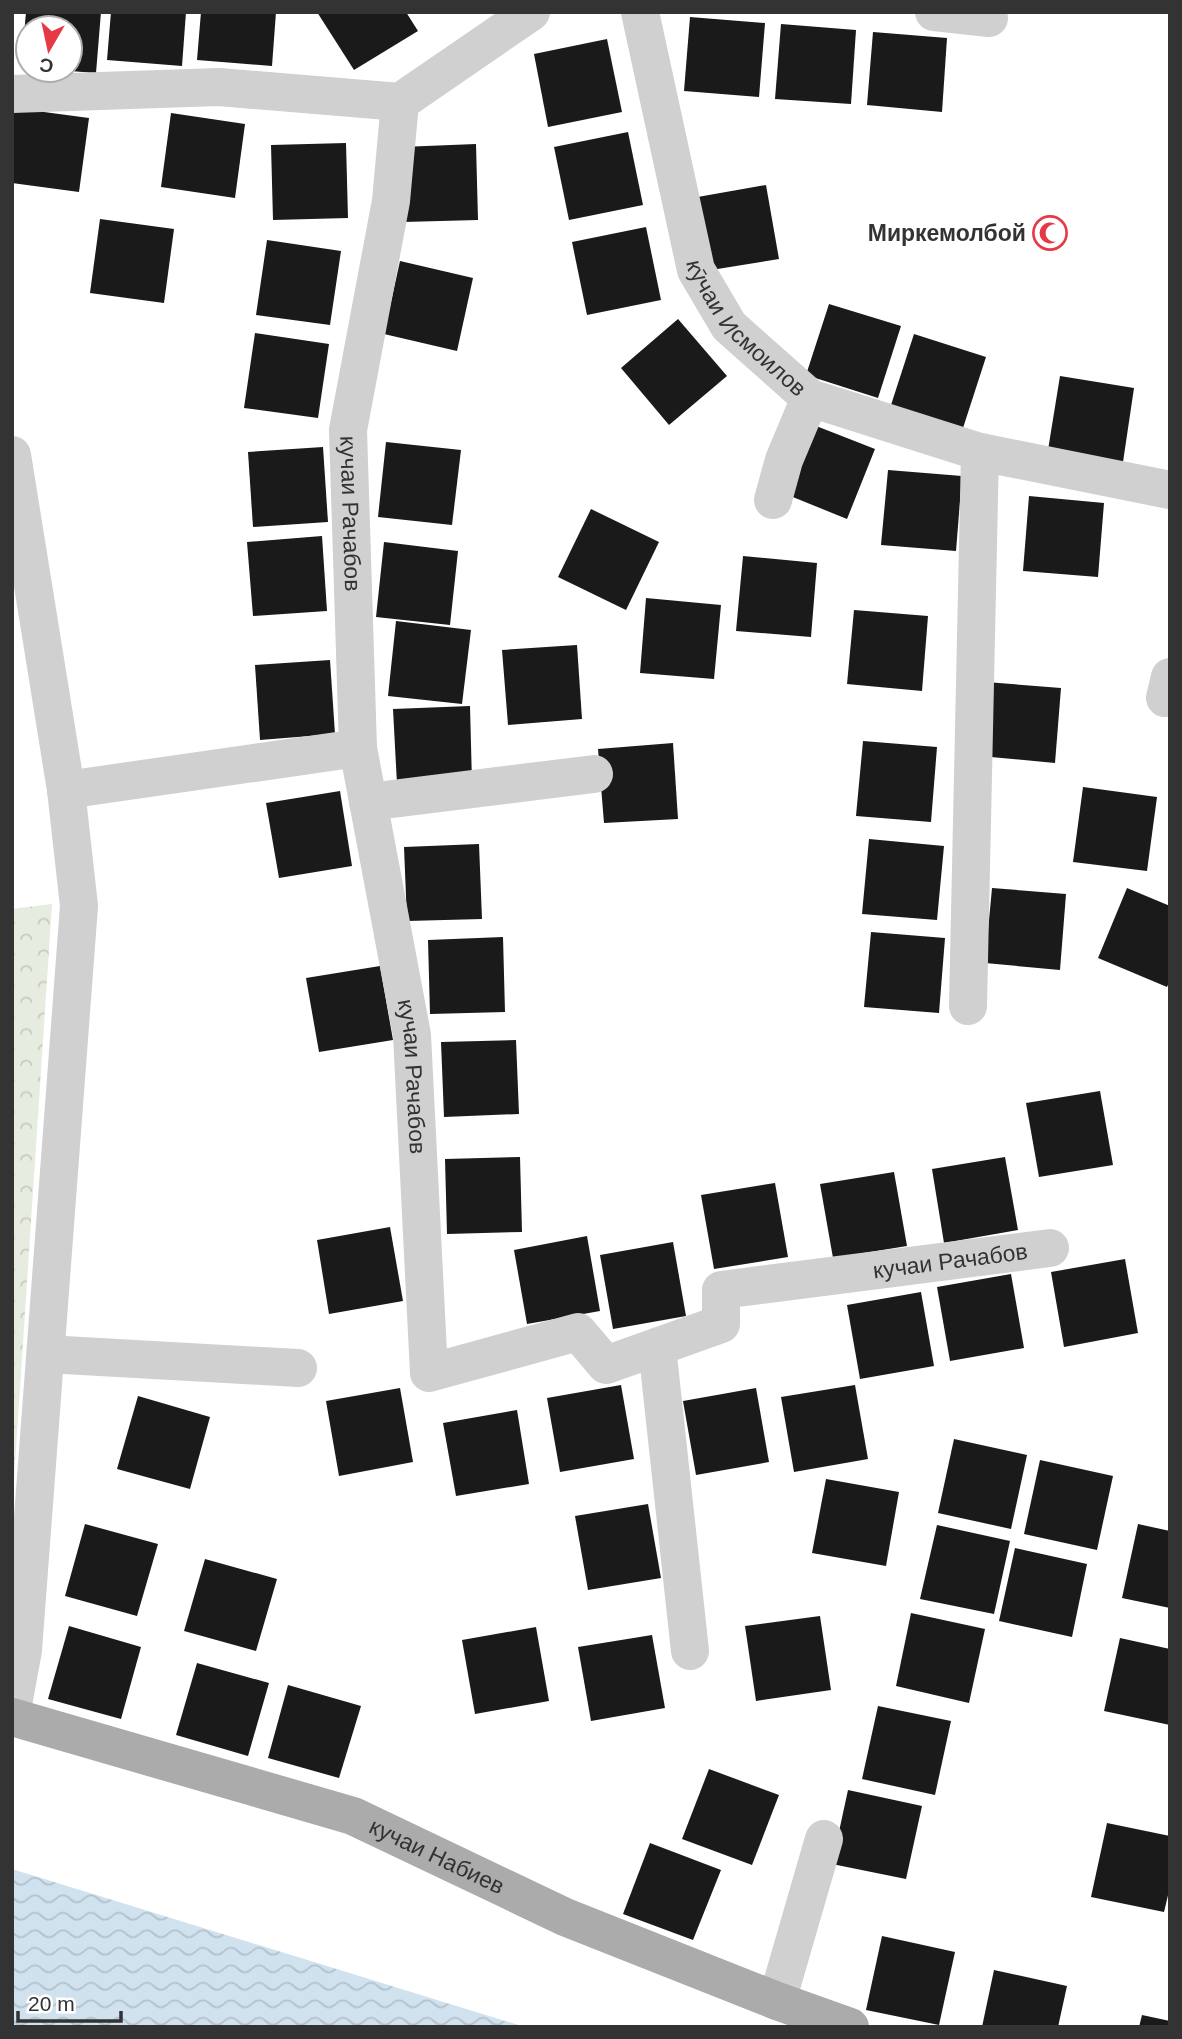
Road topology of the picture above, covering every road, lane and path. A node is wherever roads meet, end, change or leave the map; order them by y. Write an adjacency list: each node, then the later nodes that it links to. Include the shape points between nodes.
1 (531, 12): 6 (street)
2 (640, 12): 7 (street, кӯчаи Исмоилов, via 696,270 729,326)
3 (934, 12): 4 (street)
4 (989, 18)
5 (12, 94): 6 (street, via 219,87)
6 (400, 103): 12 (street, кучаи Рачабов, via 391,201 348,430)
7 (810, 398): 8 (street, кӯчаи Исмоилов); 11 (street)
8 (980, 452): 10 (street, кӯчаи Исмоилов); 16 (street)
9 (12, 456): 14 (street)
10 (1170, 490)
11 (773, 500)
12 (358, 748): 14 (street); 15 (street, кучаи Рачабов)
13 (594, 774): 15 (street)
14 (66, 790): 19 (street, via 79,906)
15 (368, 802): 18 (street, кучаи Рачабов, via 412,1035 429,1373 578,1332 606,1364)
16 (968, 1006)
17 (1050, 1248): 18 (street, кучаи Рачабов, via 721,1290 721,1324)
18 (657, 1347): 21 (street)
19 (46, 1354): 20 (street); 22 (street, via 23,1650)
20 (298, 1368)
21 (690, 1651)
22 (12, 1710)
23 (12, 1717): 25 (main road, кучаи Набиев, via 353,1816 565,1917)
24 (824, 1839): 25 (street)
25 (777, 2001): 26 (main road, кучаи Набиев)
26 (850, 2027)

